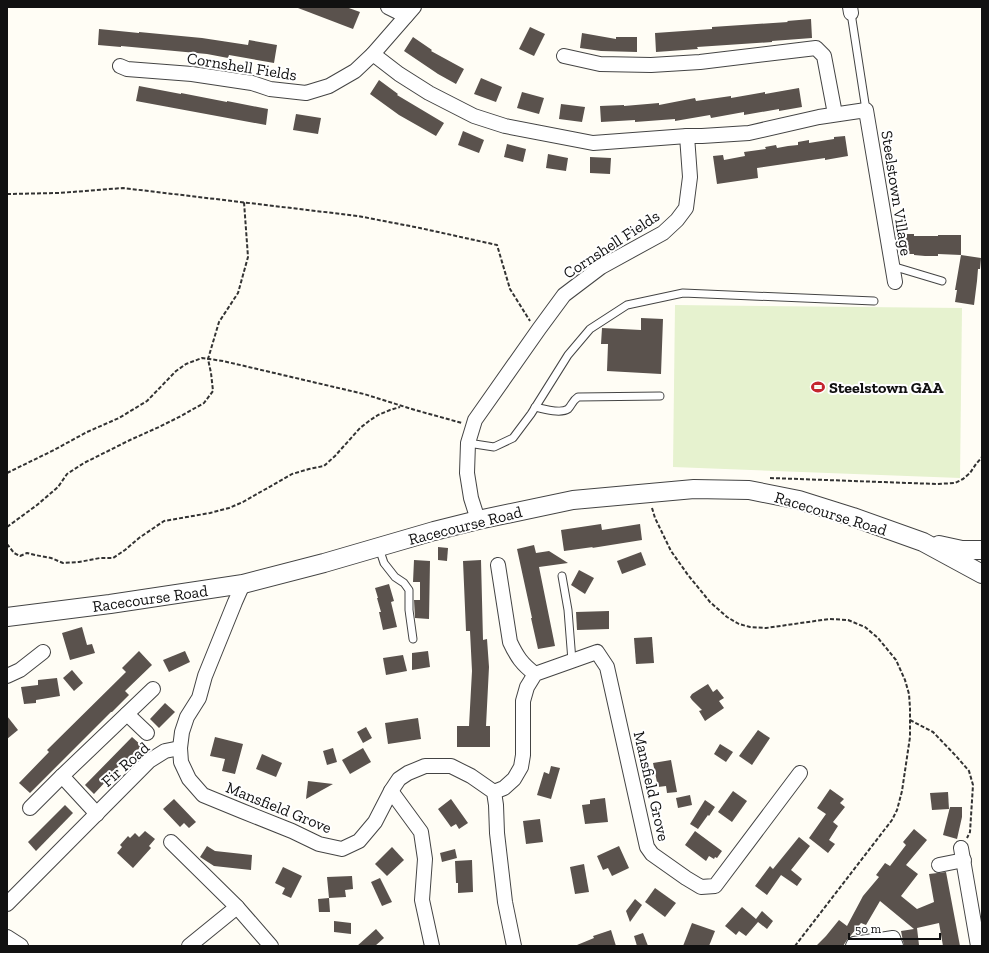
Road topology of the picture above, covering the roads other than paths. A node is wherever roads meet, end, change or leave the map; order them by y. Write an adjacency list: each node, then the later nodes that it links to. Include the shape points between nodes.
1 (388, 7): 3 (street)
2 (850, 10): 7 (lane)
3 (410, 12): 4 (street, Cornshell Fields)
4 (373, 54): 6 (street, Cornshell Fields, via 355,71 329,86 306,93 192,74 127,69); 9 (street, via 429,93 474,116 505,126 593,143)
5 (564, 56): 8 (street, via 600,64 651,65 700,62 816,48 824,56)
6 (120, 66)
7 (866, 110): 8 (street); 10 (street, Steelstown Village)
8 (835, 114): 9 (street, via 750,133)
9 (687, 136): 16 (street, Cornshell Fields, via 690,177 686,208 678,220 663,233 601,267 564,295 475,420)
10 (892, 266): 11 (lane); 12 (street, Steelstown Village)
11 (942, 281)
12 (895, 282)
13 (874, 301): 15 (lane, via 683,293 627,305 590,329 568,355)
14 (660, 396): 15 (lane, via 578,396 565,411)
15 (535, 407): 16 (lane, via 513,438 494,447)
16 (468, 443): 17 (street, Cornshell Fields, via 467,473)
17 (478, 520): 18 (street, Racecourse Road, via 573,500 694,489 749,490 799,500); 19 (street, Racecourse Road)
18 (923, 542): 20 (street, Racecourse Road, via 962,550); 22 (street, Racecourse Road)
19 (379, 548): 24 (street, Racecourse Road); 26 (lane, via 384,563 409,590)
20 (982, 550)
21 (498, 565): 29 (street, via 510,642 525,666)
22 (982, 574)
23 (562, 576): 28 (lane)
24 (243, 584): 25 (street, Racecourse Road); 34 (street, via 205,676 199,698 187,717)
25 (7, 617)
26 (413, 638)
27 (43, 652): 30 (street, via 20,670)
28 (572, 661): 29 (street, Mansfield Grove); 35 (street, Mansfield Grove, via 597,652 607,667 647,847 652,854 701,887 715,886)
29 (535, 674): 38 (street, via 523,701 521,767 514,779 504,788)
30 (7, 676)
31 (153, 689): 32 (street)
32 (127, 714): 33 (street); 36 (street)
33 (147, 733)
34 (180, 748): 37 (street, Mansfield Grove, via 181,762 189,779 204,794 319,844 342,849 359,841 375,822); 40 (street, Fir Road, via 165,751 149,761)
35 (800, 773)
36 (62, 776): 39 (street); 40 (street)
37 (391, 791): 38 (street, Mansfield Grove, via 398,779 408,773 426,766 451,766); 49 (street, via 421,832 425,859 422,900)
38 (494, 792): 50 (street, via 505,902)
39 (30, 808)
40 (96, 814): 43 (street, Fir Road)
41 (171, 842): 44 (street)
42 (938, 865): 53 (street, via 963,854)
43 (7, 904)
44 (237, 907): 47 (street); 48 (street)
45 (7, 937): 46 (street)
46 (21, 946)
47 (189, 946)
48 (271, 946)
49 (432, 946)
50 (514, 946)
51 (853, 946): 52 (street, via 893,938)
52 (896, 946)
53 (978, 946)

